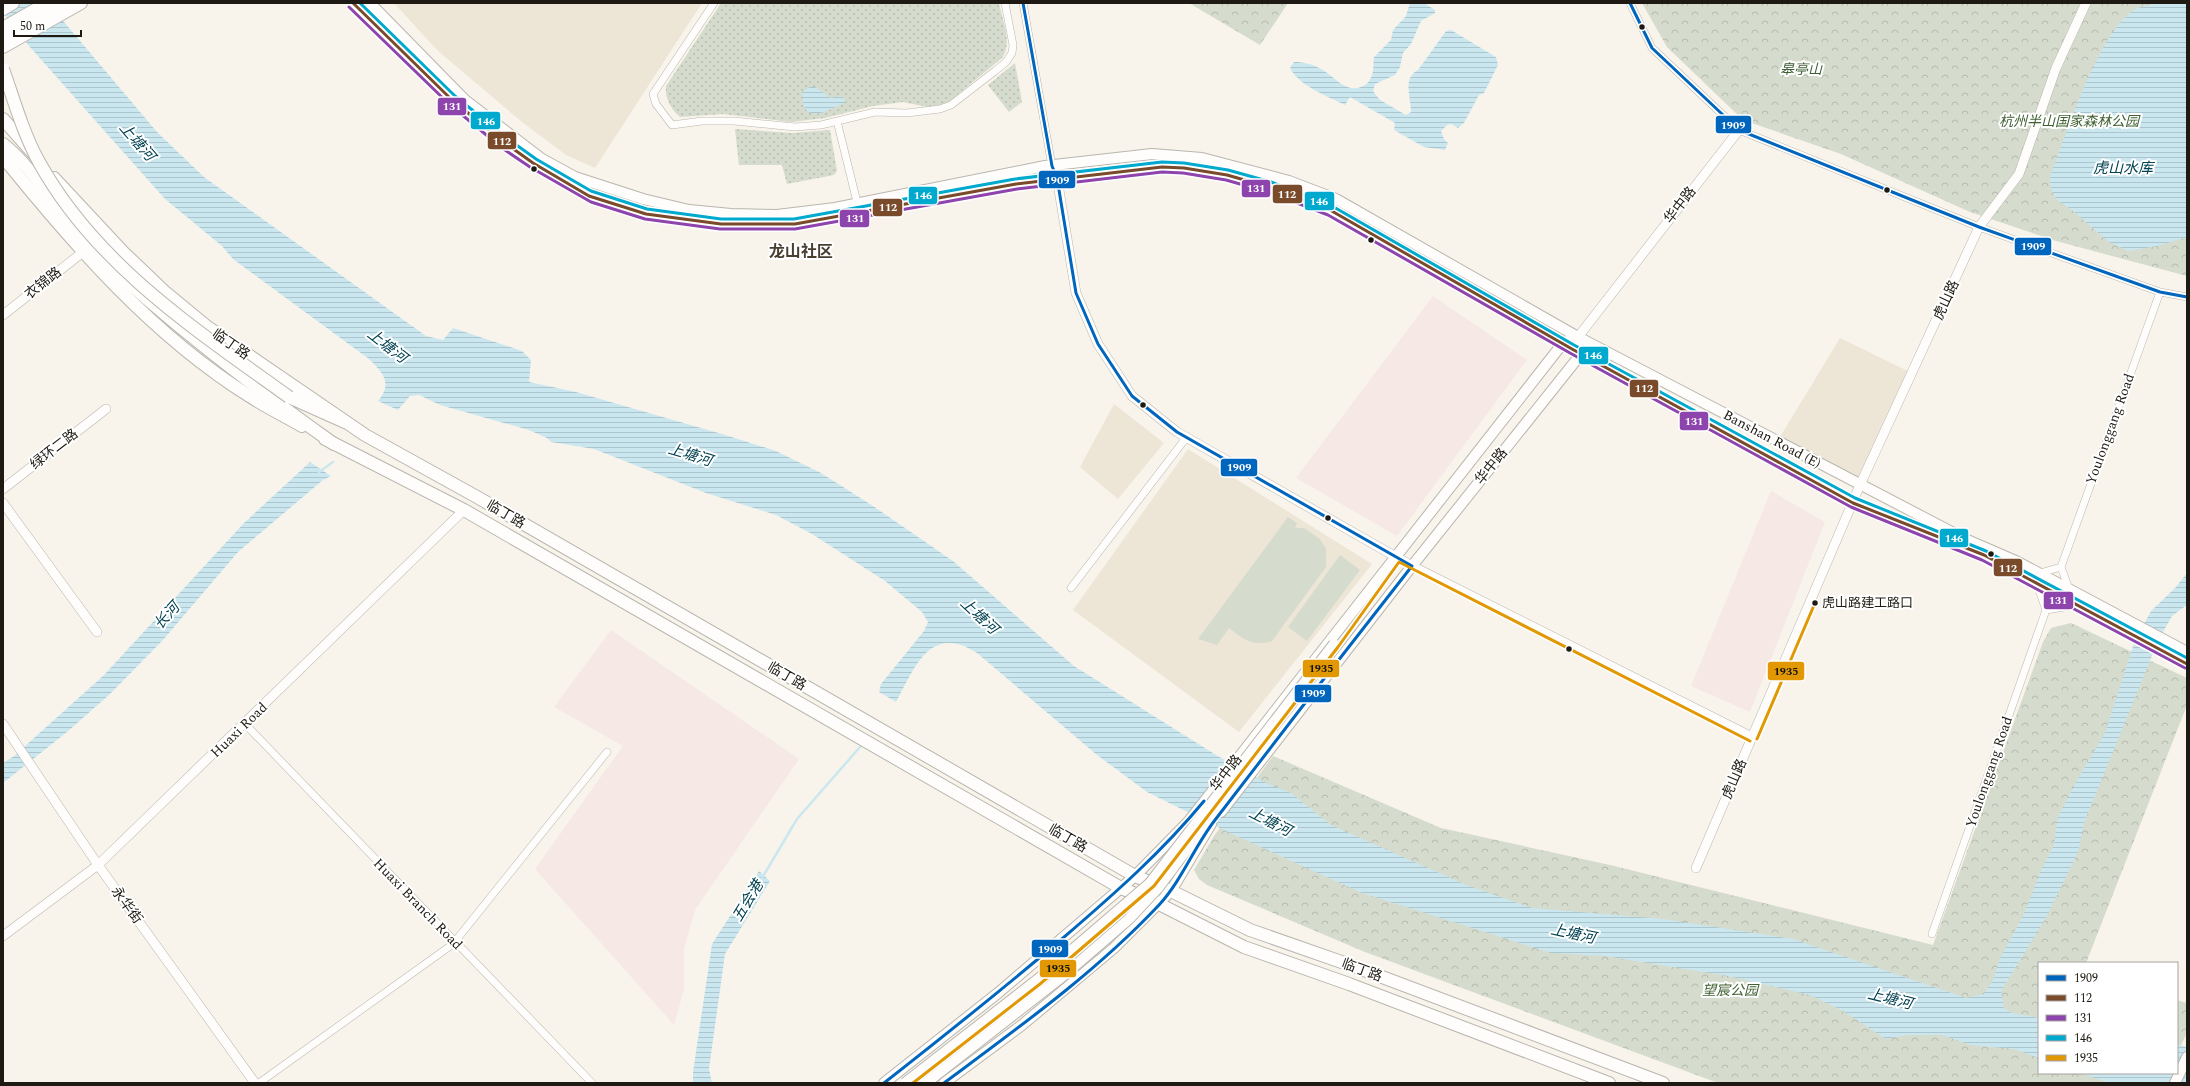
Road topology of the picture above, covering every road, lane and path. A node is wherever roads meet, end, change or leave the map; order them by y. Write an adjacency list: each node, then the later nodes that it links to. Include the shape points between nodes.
1 (13, 3): 10 (main road)
2 (354, 3): 21 (main road, Banshan Road (E), via 460,109 538,168 596,199 658,215 708,222 768,225 789,224)
3 (370, 3): 21 (main road, Banshan Road (E), via 465,100 542,159 575,177 643,199 689,210 777,215)
4 (714, 3): 15 (street, via 653,94 656,104 672,125 702,121 734,121 795,127)
5 (1004, 3): 15 (street, via 1013,45 1012,54 1006,62 951,105 907,113 875,112)
6 (1023, 3): 19 (street)
7 (1630, 3): 16 (street, via 1652,48)
8 (2086, 3): 22 (street, 虎山路, via 2056,68 2019,174)
9 (65, 5): 11 (main road); 12 (main road)
10 (3, 9)
11 (6, 33)
12 (3, 47)
13 (3, 69): 31 (main road, bridge, via 24,129 40,163 95,241 128,274 188,323 289,397)
14 (3, 119): 31 (main road, 临丁路, via 88,216 166,293 206,326)
15 (837, 121): 21 (street)
16 (1739, 130): 22 (street); 27 (street, 华中路)
17 (3, 144): 33 (main road, via 26,166 89,246 122,278 284,408)
18 (3, 157): 23 (main road, 临丁路, via 50,216)
19 (1052, 166): 20 (street); 21 (main road, Banshan Road (E)); 27 (main road, Banshan Road (E), via 1152,154 1202,158 1289,181 1336,199)
20 (1057, 178): 21 (main road, Banshan Road (E)); 28 (main road, Banshan Road (E), via 1162,167 1194,169 1232,176 1292,195 1330,210); 32 (street, via 1076,293 1098,344 1132,396)
21 (858, 208)
22 (1980, 227): 24 (street); 34 (street, 虎山路)
23 (84, 252): 26 (street, 衣锦路); 33 (main road, 临丁路, via 103,274 151,319 204,364 252,398)
24 (2160, 292): 25 (street); 41 (street, Youlonggang Road)
25 (2187, 296)
26 (3, 315)
27 (1578, 337): 28 (main road); 29 (main road); 34 (main road, Banshan Road (E))
28 (1563, 343): 29 (main road, Banshan Road (E)); 39 (main road, 华中路)
29 (1581, 354): 37 (main road, Banshan Road (E)); 40 (main road, 华中路)
30 (106, 409): 35 (street, 绿环二路)
31 (344, 422): 60 (main road, 临丁路)
32 (1186, 438): 39 (street); 44 (street)
33 (334, 444): 38 (main road, 临丁路)
34 (1860, 485): 37 (street, 虎山路); 42 (main road, Banshan Road (E), via 1966,539 1992,549)
35 (3, 489)
36 (3, 503): 50 (street)
37 (1853, 503): 42 (main road, Banshan Road (E)); 56 (street, 虎山路)
38 (464, 510): 55 (street, Huaxi Road); 61 (main road, 临丁路)
39 (1397, 556): 40 (street); 43 (main road, 华中路)
40 (1412, 566): 46 (main road, 华中路); 56 (street)
41 (2061, 567): 42 (street); 45 (street)
42 (2038, 578): 45 (main road, Banshan Road (E)); 47 (main road, Banshan Road (E)); 48 (street)
43 (1379, 580): 51 (main road, 华中路); 60 (main road, 华中路, via 1189,821)
44 (1070, 588)
45 (2070, 589): 49 (main road, Banshan Road (E))
46 (1392, 592): 51 (main road, 华中路); 62 (main road, 华中路, via 1207,830)
47 (2076, 604): 48 (street); 49 (main road, Banshan Road (E))
48 (2046, 610): 64 (street, Youlonggang Road)
49 (2137, 631): 52 (main road, Banshan Road (E)); 53 (main road, Banshan Road (E))
50 (97, 632)
51 (1337, 645): 72 (main road, 华中路, bridge, via 1150,883 1037,980); 73 (main road, 华中路, bridge, via 1153,893 1129,919 1063,976)
52 (2186, 651)
53 (2187, 664)
54 (3, 724): 58 (street, 永华街)
55 (245, 724): 58 (street, Huaxi Road); 66 (street, Huaxi Branch Road)
56 (1752, 737): 59 (street, 虎山路)
57 (607, 752): 66 (street)
58 (98, 865): 65 (street, Huaxi Road); 68 (street, 永华街)
59 (1696, 868)
60 (1135, 876): 61 (main road, 华中路); 62 (main road, 临丁路)
61 (1121, 888): 63 (main road, 临丁路); 71 (main road, 华中路, via 998,993)
62 (1171, 891): 63 (main road, 华中路); 76 (main road, 临丁路, via 1250,930 1353,966)
63 (1159, 904): 74 (main road, 华中路, via 1114,948 1022,1026); 75 (main road, 临丁路, via 1244,947)
64 (1932, 934)
65 (3, 936)
66 (455, 941): 69 (street); 70 (street, Huaxi Branch Road)
67 (2187, 1057): 77 (main road)
68 (255, 1083)
69 (258, 1083)
70 (592, 1083)
71 (884, 1083)
72 (905, 1083)
73 (926, 1083)
74 (944, 1083)
75 (1609, 1083)
76 (1663, 1083)
77 (2175, 1083)

